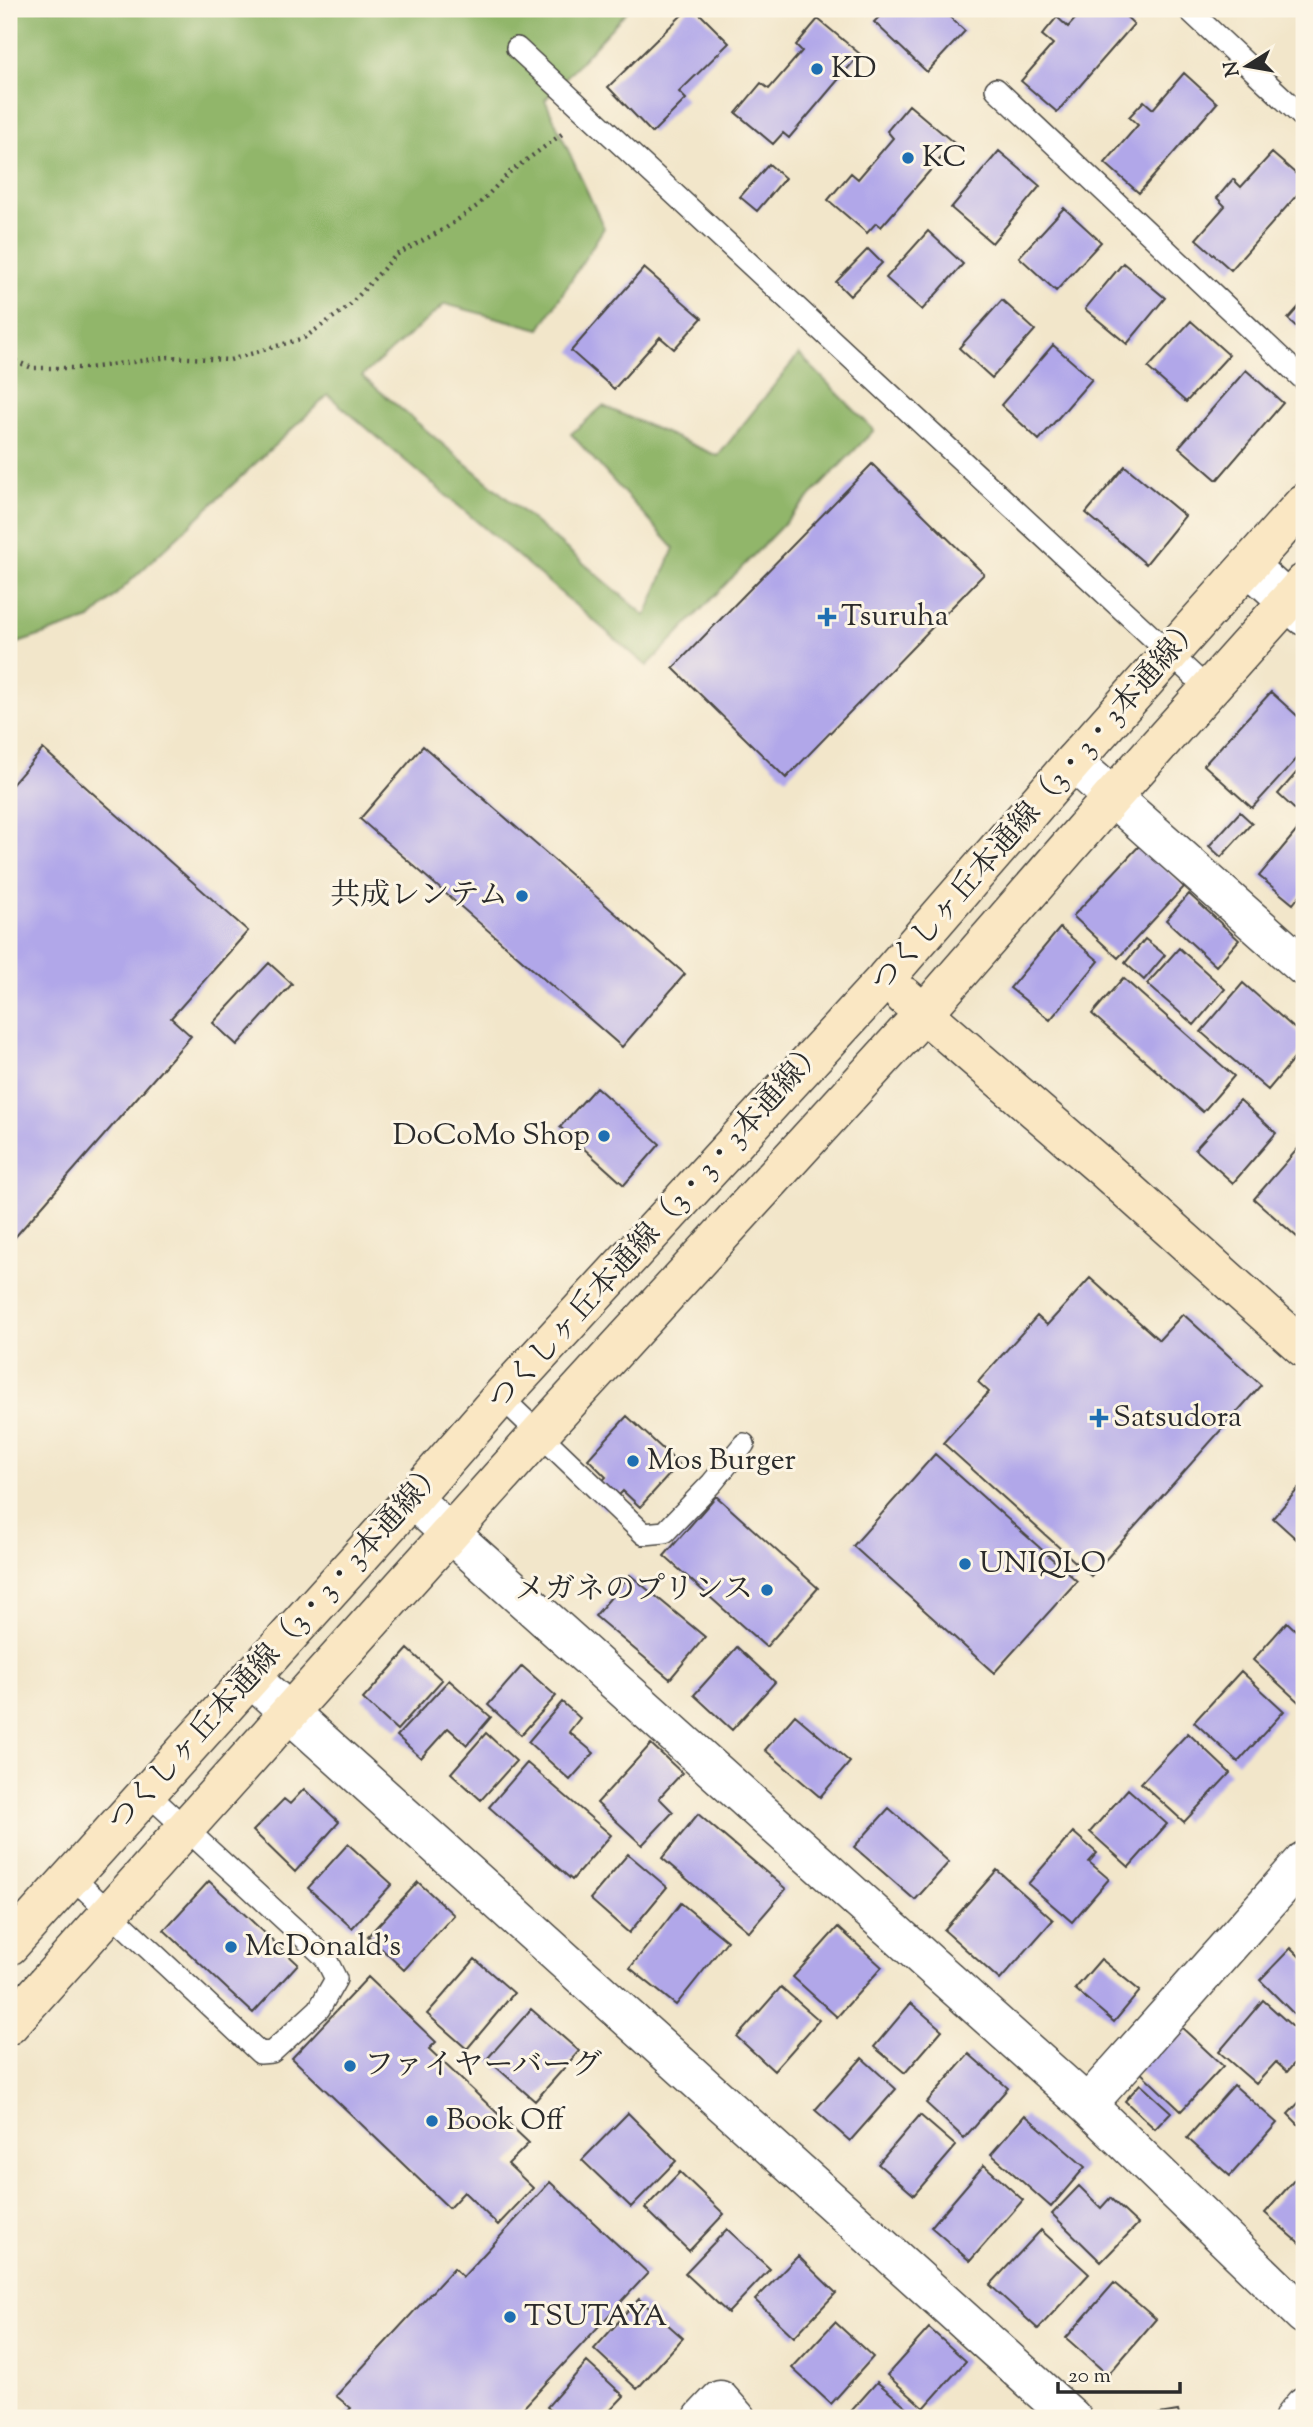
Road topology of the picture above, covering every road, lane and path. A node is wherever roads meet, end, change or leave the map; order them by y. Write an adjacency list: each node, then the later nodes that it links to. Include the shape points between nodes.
1 (1188, 9): 5 (lane)
2 (517, 48): 4 (lane)
3 (996, 89): 7 (lane)
4 (588, 114): 6 (path, via 510,172 477,206 396,255 348,307 304,338 230,360 169,357 88,368 32,368); 11 (lane)
5 (1304, 118)
6 (9, 358)
7 (1304, 380)
8 (1304, 503): 9 (street, つくしヶ丘本通線（3・3・3本通線）)
9 (1249, 566): 10 (street); 11 (street, つくしヶ丘本通線（3・3・3本通線）)
10 (1299, 600): 12 (street, つくしヶ丘本通線（3・3・3本通線）)
11 (1171, 655): 12 (lane); 13 (street, つくしヶ丘本通線（3・3・3本通線）)
12 (1209, 690): 14 (street, つくしヶ丘本通線（3・3・3本通線）)
13 (1073, 762): 14 (street); 16 (street, つくしヶ丘本通線（3・3・3本通線）)
14 (1113, 796): 15 (street); 17 (street, つくしヶ丘本通線（3・3・3本通線）)
15 (1304, 967)
16 (885, 979): 17 (street); 19 (street, つくしヶ丘本通線（3・3・3本通線）)
17 (924, 1013): 18 (street); 20 (street, つくしヶ丘本通線（3・3・3本通線）)
18 (1304, 1348)
19 (501, 1397): 20 (lane); 22 (street, つくしヶ丘本通線（3・3・3本通線）)
20 (539, 1434): 21 (lane, via 644,1534 665,1532); 23 (street, つくしヶ丘本通線（3・3・3本通線）)
21 (744, 1444)
22 (412, 1499): 23 (street); 24 (street, つくしヶ丘本通線（3・3・3本通線）)
23 (451, 1534): 25 (street, つくしヶ丘本通線（3・3・3本通線）); 33 (street)
24 (251, 1678): 25 (street); 26 (street, つくしヶ丘本通線（3・3・3本通線）)
25 (289, 1713): 27 (street, つくしヶ丘本通線（3・3・3本通線）); 38 (street)
26 (147, 1793): 27 (lane); 29 (street, つくしヶ丘本通線（3・3・3本通線）)
27 (185, 1828): 30 (street, つくしヶ丘本通線（3・3・3本通線）); 30 (lane, via 325,1957 335,1979 319,2009 272,2052 260,2053)
28 (1304, 1861): 33 (street)
29 (71, 1876): 30 (lane); 31 (street, つくしヶ丘本通線（3・3・3本通線）)
30 (109, 1912): 32 (street, つくしヶ丘本通線（3・3・3本通線）)
31 (9, 1946)
32 (9, 2025)
33 (1087, 2105): 34 (street)
34 (1304, 2315)
35 (1304, 2406): 39 (street)
36 (704, 2418): 37 (street, via 720,2400)
37 (736, 2418)
38 (1072, 2418)
39 (1294, 2418)

